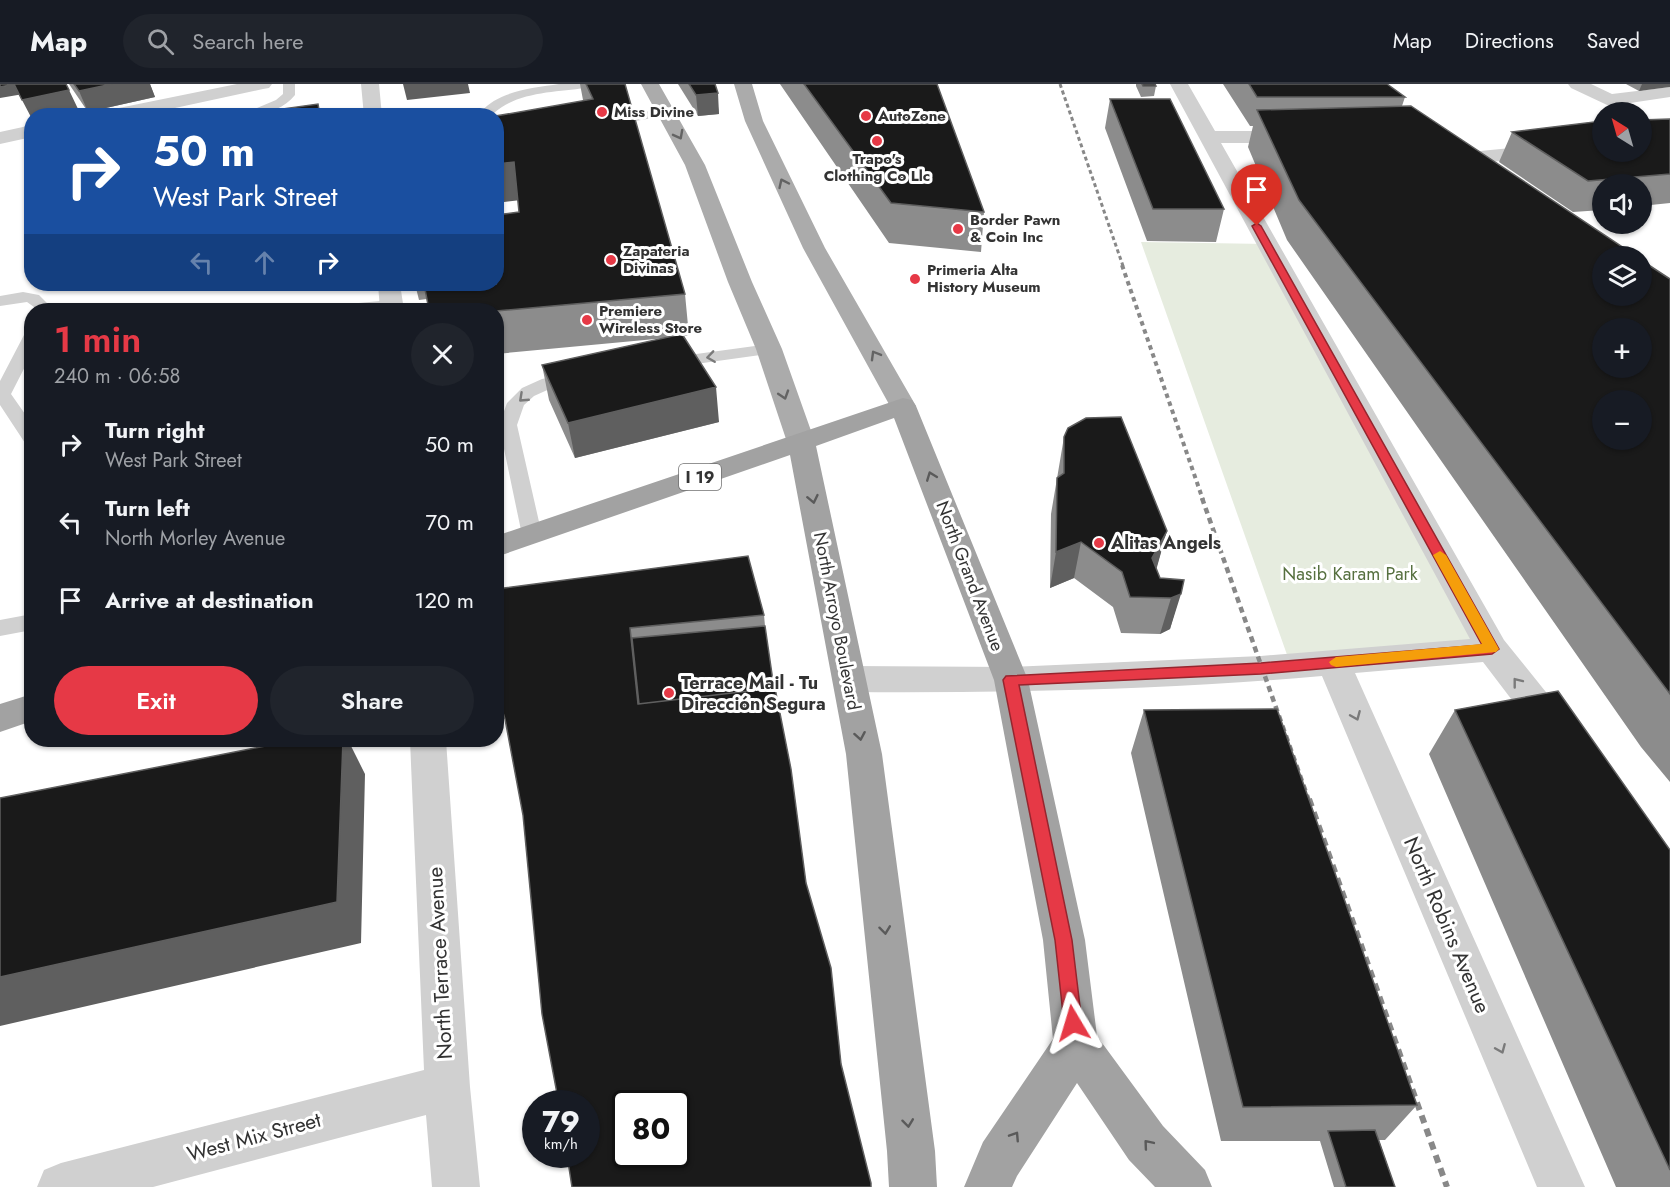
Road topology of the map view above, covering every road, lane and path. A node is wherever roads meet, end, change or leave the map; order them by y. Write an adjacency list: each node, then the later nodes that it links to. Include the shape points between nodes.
1 (263, 84): 9 (street)
2 (289, 84): 14 (lane, via 289,95)
3 (370, 84): 15 (street)
4 (585, 84): 16 (lane, via 526,94)
5 (650, 84): 17 (main road, North Arroyo Boulevard)
6 (743, 84): 34 (main road, North Grand Avenue, one-way to 6, via 814,248 754,121)
7 (1179, 84): 20 (street)
8 (1577, 84): 11 (street)
9 (205, 90): 13 (street)
10 (1670, 92): 11 (street)
11 (1609, 100): 12 (street)
12 (1613, 102)
13 (139, 108)
14 (266, 108)
15 (372, 108)
16 (490, 108)
17 (667, 112): 18 (lane); 29 (main road, North Arroyo Boulevard, one-way to 29, via 695,165)
18 (629, 118)
19 (24, 134): 22 (street)
20 (1207, 137): 21 (street); 42 (street)
21 (1312, 137)
22 (0, 138)
23 (1592, 146): 24 (street, via 1452,153)
24 (1489, 179)
25 (391, 300): 28 (lane)
26 (0, 301): 27 (lane, via 30,296)
27 (40, 303)
28 (375, 303)
29 (769, 349): 31 (lane, one-way to 31); 37 (main road, North Arroyo Boulevard, one-way to 37)
30 (24, 350): 33 (lane)
31 (651, 365)
32 (592, 373): 38 (lane, one-way to 38, via 548,382 516,403 508,425)
33 (1, 395): 35 (lane)
34 (903, 406): 37 (highway, I 19); 45 (highway, North Grand Avenue, one-way to 34)
35 (8, 421): 36 (lane)
36 (24, 433)
37 (801, 442): 38 (highway, I 19); 44 (highway, North Arroyo Boulevard, one-way to 44)
38 (532, 535): 39 (highway, I 19)
39 (504, 544)
40 (24, 624): 41 (lane)
41 (0, 628)
42 (1492, 649): 43 (street); 49 (street, one-way to 42)
43 (1333, 662): 45 (street); 57 (street, North Robins Avenue, one-way to 57)
44 (850, 679): 45 (street); 54 (highway, North Arroyo Boulevard, one-way to 54, via 864,754)
45 (1011, 680): 50 (highway, North Grand Avenue, via 1064,940)
46 (24, 710): 47 (highway)
47 (0, 718)
48 (428, 747): 51 (street, North Terrace Avenue)
49 (1577, 758)
50 (1076, 1044): 55 (highway, one-way to 50, via 1000,1159); 56 (highway, one-way to 50, via 1146,1143)
51 (447, 1087): 52 (street, West Mix Street); 53 (street, North Terrace Avenue)
52 (61, 1187)
53 (456, 1187)
54 (912, 1187)
55 (987, 1187)
56 (1188, 1187)
57 (1561, 1187)

